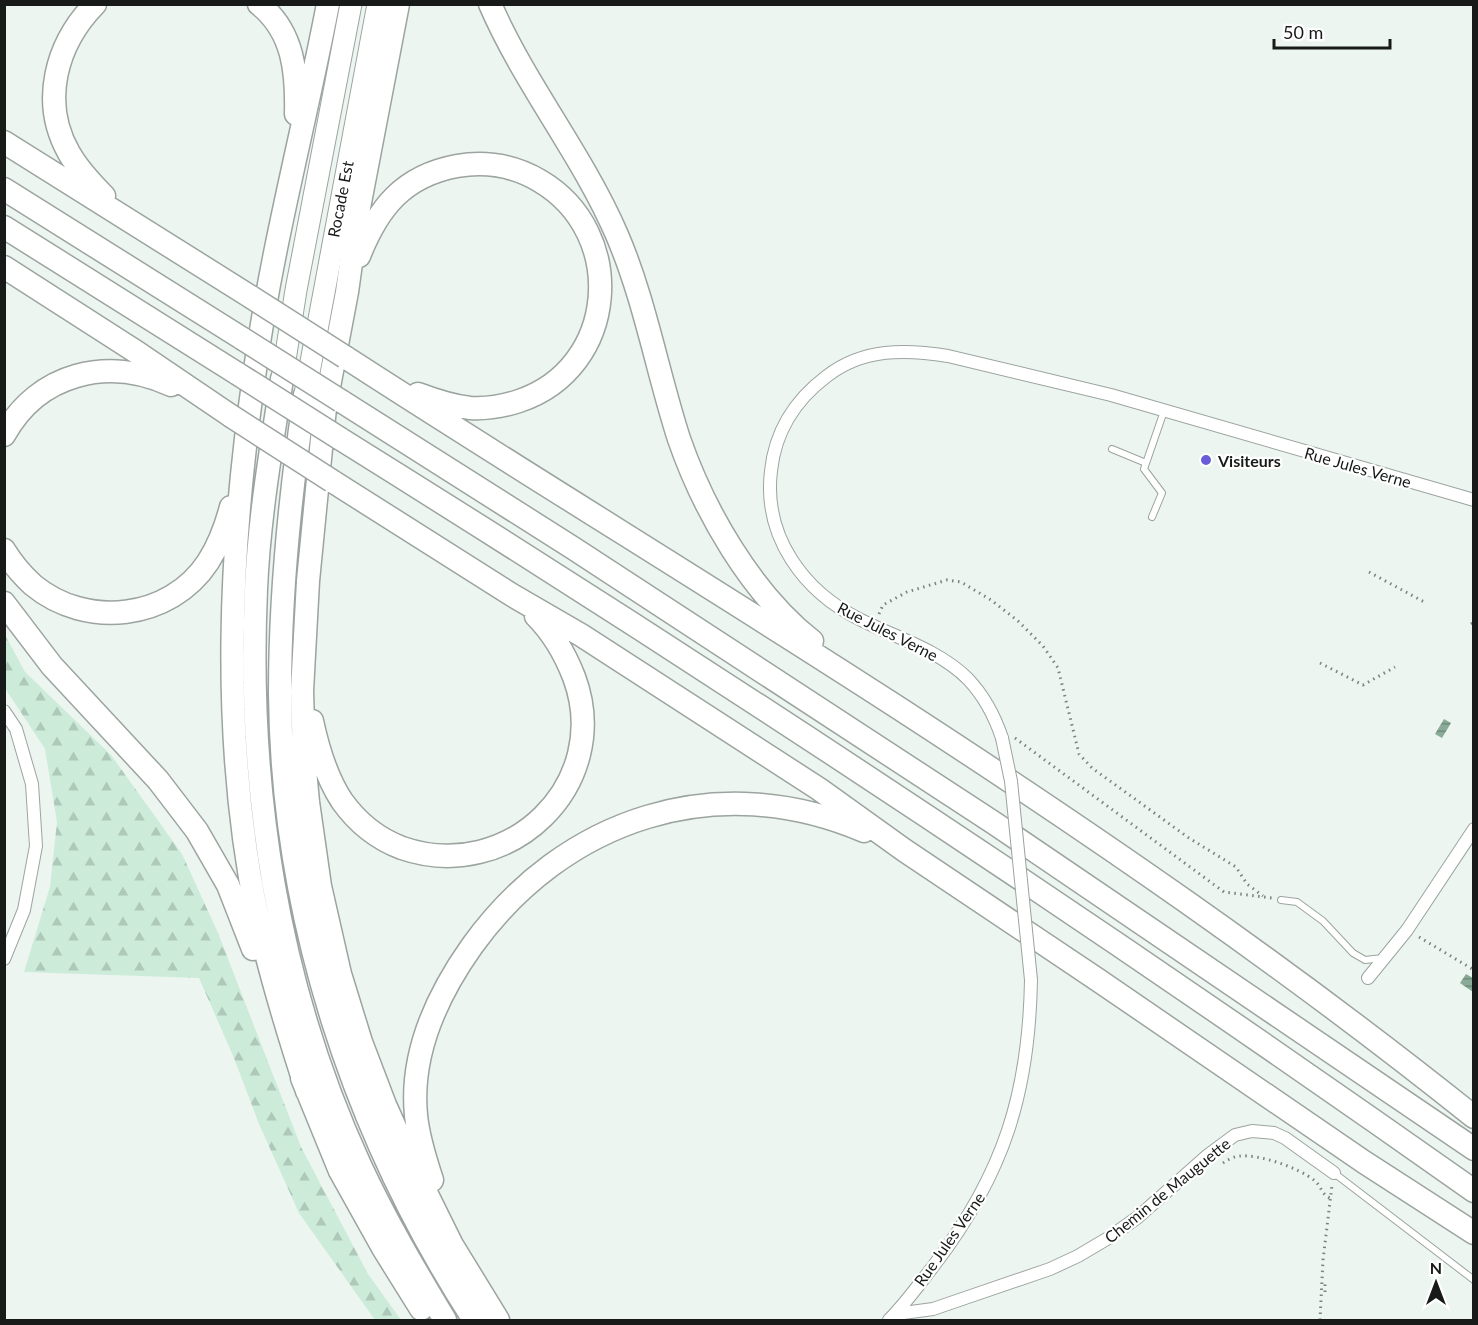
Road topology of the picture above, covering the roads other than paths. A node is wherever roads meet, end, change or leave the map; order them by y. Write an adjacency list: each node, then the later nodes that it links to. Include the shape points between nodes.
1 (95, 4): 11 (highway, via 81,19 62,53 55,86 57,119 69,153 80,170)
2 (259, 4): 9 (highway, via 282,31 295,65 296,119)
3 (328, 4): 9 (highway, via 311,95)
4 (351, 4): 16 (highway, Rocade Est)
5 (378, 4): 17 (highway, Rocade Est)
6 (398, 4): 14 (highway)
7 (490, 4): 30 (highway, via 617,235 642,305 680,440 717,523 749,572 785,616)
8 (4, 142): 11 (highway)
9 (290, 176): 23 (highway, via 256,360)
10 (4, 189): 40 (highway, bridge, via 573,548 994,823)
11 (131, 222): 15 (highway, bridge)
12 (4, 227): 43 (highway, bridge, via 835,757 1094,929)
13 (4, 267): 18 (highway)
14 (347, 292): 15 (highway, via 366,238 384,208 418,180 457,166 497,165 550,187 580,216 598,258 600,297 591,335 573,364 537,394 505,405 471,408 433,399); 29 (highway, via 325,408 311,535)
15 (371, 374): 30 (highway)
16 (282, 379): 50 (highway, via 267,470 254,645 258,764 273,883 299,998 337,1110 386,1218)
17 (305, 395): 51 (highway, via 287,531 281,636 283,755 297,873 322,988 361,1101 410,1208)
18 (209, 402): 20 (highway, via 150,376 95,371 65,379 42,393 23,409); 27 (highway, bridge)
19 (1164, 411): 22 (lane); 24 (street, Rue Jules Verne); 48 (street, Rue Jules Verne, bridge, via 924,352 896,351 865,356 827,376 796,406 783,428 771,465 771,508 784,549 802,575 838,607 944,660 967,678 988,705 1001,734 1011,781 1031,980 1021,1083 1002,1151 979,1199)
20 (4, 435)
21 (1112, 449): 22 (lane)
22 (1146, 463): 25 (lane, via 1144,469 1162,493)
23 (242, 465): 26 (highway, via 224,531 208,562 175,595 148,608 104,613 60,602 33,585); 38 (highway, via 232,652 240,804 266,954)
24 (1473, 500)
25 (1152, 517)
26 (4, 550)
27 (512, 595): 29 (highway, via 544,624 565,656 580,699 582,733 573,772 556,802 535,825 491,850 449,856 416,852 387,841 352,814 328,774 317,743); 33 (highway, via 799,776)
28 (4, 603): 38 (highway, via 52,666 158,780 197,831 235,901)
29 (305, 656): 45 (highway, via 302,720 308,802 320,886 340,974 385,1105)
30 (892, 703): 39 (highway, via 1216,921)
31 (4, 711): 36 (street, via 16,729 32,784 36,846 24,910)
32 (1473, 829): 35 (street, via 1407,930)
33 (904, 850): 41 (highway); 45 (highway, via 812,813 754,804 689,807 605,833 526,885 496,914 456,970 430,1022 419,1058 415,1096 418,1127)
34 (1281, 900): 35 (lane, via 1297,902 1365,960)
35 (1383, 958): 37 (street)
36 (4, 959)
37 (1368, 978)
38 (307, 1091): 49 (highway, via 354,1198)
39 (1471, 1114)
40 (1473, 1149)
41 (1364, 1162): 44 (highway); 46 (highway)
42 (1334, 1173): 47 (lane, Chemin de Mauguette); 48 (street, Chemin de Mauguette, via 1286,1138 1266,1131 1235,1135 1138,1217 1078,1256 933,1310)
43 (1473, 1191)
44 (1473, 1233)
45 (452, 1245): 52 (highway)
46 (1473, 1250)
47 (1473, 1280)
48 (892, 1317)
49 (429, 1320)
50 (445, 1320)
51 (474, 1320)
52 (498, 1320)

